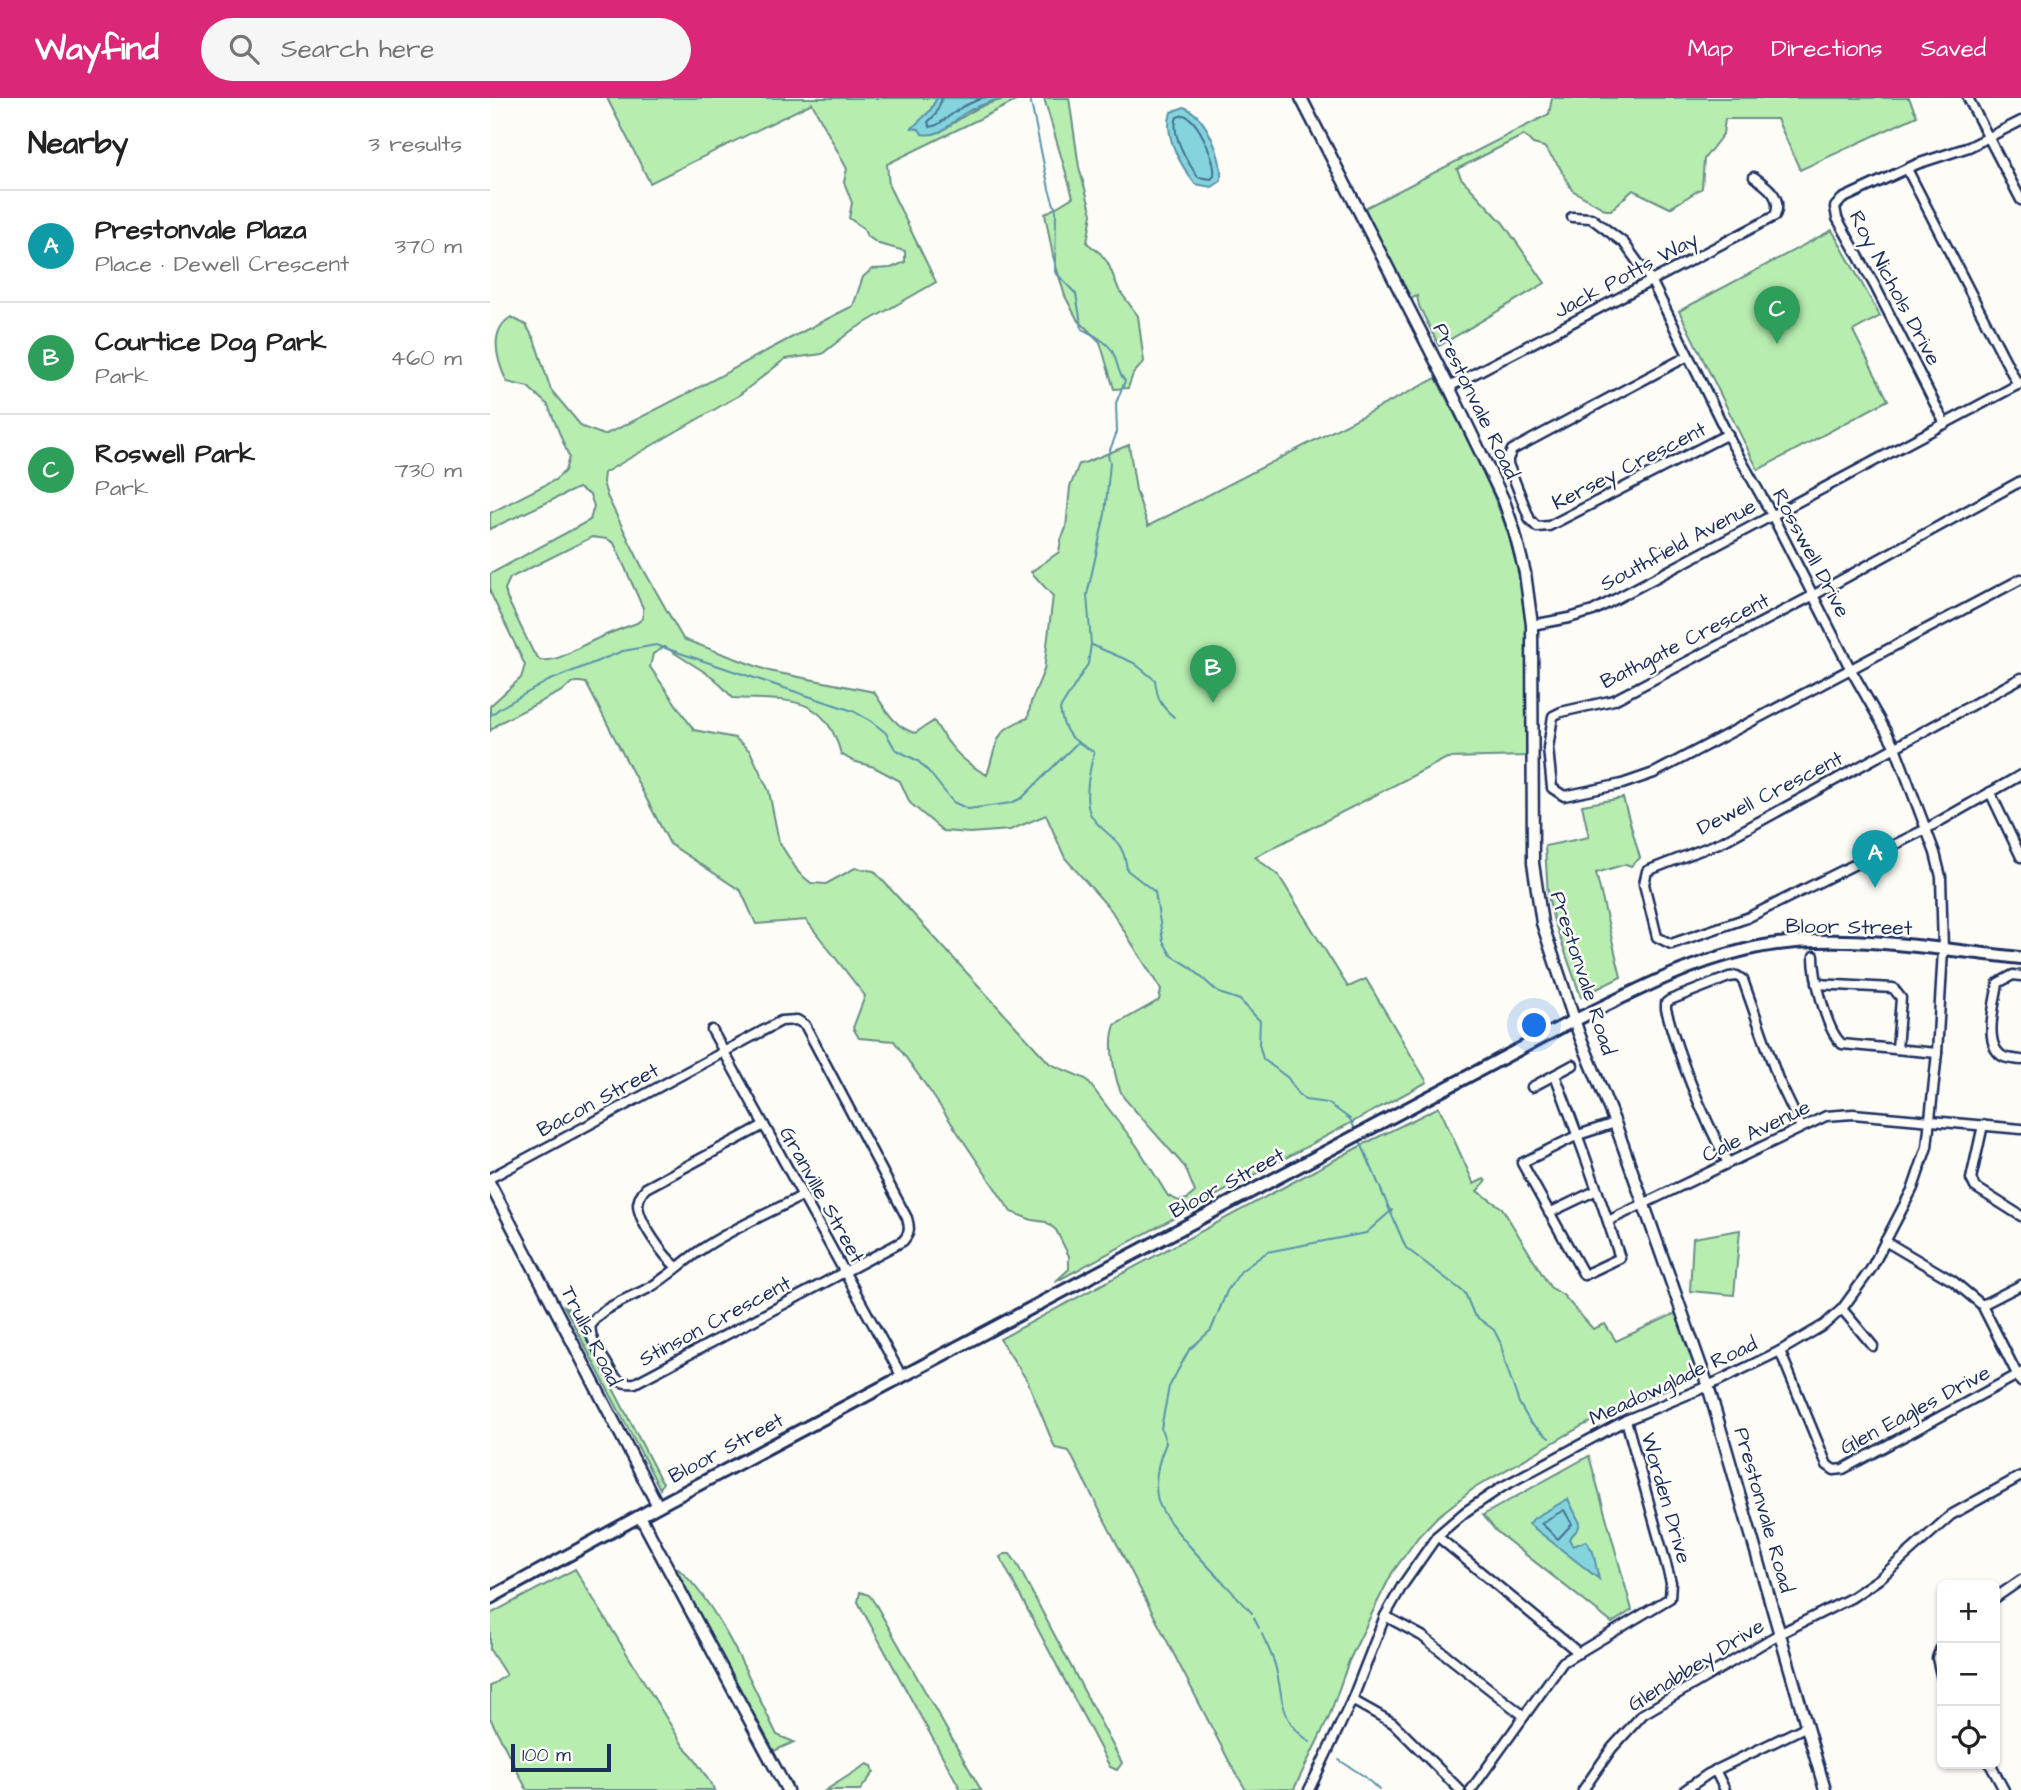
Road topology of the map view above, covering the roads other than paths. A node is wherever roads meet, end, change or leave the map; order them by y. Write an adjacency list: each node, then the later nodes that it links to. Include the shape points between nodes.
1 (1301, 98): 12 (street, Prestonvale Road)
2 (1968, 98): 4 (street)
3 (2021, 121): 4 (street, Roy Nichols Drive)
4 (1988, 138): 5 (street, Roy Nichols Drive); 7 (street)
5 (1907, 169): 11 (street); 13 (street, Roy Nichols Drive, via 1842,200 1835,211)
6 (1754, 177): 9 (street, Jack Potts Way, via 1776,198 1775,216)
7 (2021, 200)
8 (1572, 217): 9 (street, Rosswell Drive, via 1591,218 1624,243)
9 (1652, 282): 10 (street, Rosswell Drive); 12 (street, Jack Potts Way)
10 (1688, 356): 14 (street, Rosswell Drive); 14 (street, Kersey Crescent, via 1512,450 1508,464 1530,520 1537,527 1549,526)
11 (2019, 384): 13 (street, Southfield Avenue)
12 (1449, 387): 19 (street, Prestonvale Road, via 1507,510 1525,573)
13 (1945, 424): 16 (street, Southfield Avenue)
14 (1728, 434): 16 (street, Rosswell Drive)
15 (2021, 481): 18 (street)
16 (1772, 515): 18 (street, Rosswell Drive); 19 (street, Southfield Avenue, via 1592,611)
17 (2021, 579): 20 (street)
18 (1814, 595): 20 (street, Rosswell Drive); 20 (street, Bathgate Crescent, via 1614,700 1553,716 1548,748 1552,788 1564,796 1654,773)
19 (1532, 625): 32 (street, Prestonvale Road, via 1536,893)
20 (1850, 668): 22 (street, Rosswell Drive)
21 (2021, 678): 22 (street)
22 (1895, 747): 25 (street, Rosswell Drive); 25 (street, Dewell Crescent, via 1724,841 1647,871 1644,884 1657,937 1671,944 1747,918)
23 (2021, 775): 24 (street)
24 (1990, 792): 25 (street); 26 (street)
25 (1926, 829): 27 (street, Rosswell Drive, via 1941,877)
26 (2021, 857)
27 (1942, 950): 29 (main road, Bloor Street); 32 (main road, Bloor Street, via 1814,941 1746,949 1684,969); 36 (street, Meadowglade Road)
28 (1814, 956): 31 (street)
29 (2021, 958)
30 (2021, 976): 37 (street, via 1998,983 1990,1039 2005,1058)
31 (1817, 984): 34 (street, via 1842,1044); 34 (street, via 1893,989 1901,998)
32 (1575, 1020): 42 (street, Prestonvale Road); 65 (main road, Bloor Street)
33 (712, 1030): 35 (street, Granville Street)
34 (1897, 1049): 36 (street)
35 (723, 1053): 43 (street, Granville Street); 49 (street, Bacon Street); 59 (street, Bacon Street, via 789,1019 805,1025 812,1036 910,1227 902,1241)
36 (1937, 1053): 41 (street, Meadowglade Road)
37 (2021, 1060)
38 (1573, 1065): 39 (street)
39 (1556, 1075): 40 (street); 47 (street)
40 (1532, 1087)
41 (1931, 1122): 44 (street, Cale Avenue); 45 (street, Cale Avenue, via 1838,1114); 57 (street, Meadowglade Road, via 1913,1188)
42 (1615, 1123): 47 (street); 53 (street, Prestonvale Road)
43 (764, 1125): 52 (street, Granville Street); 58 (street, via 640,1195 640,1213 660,1250)
44 (1983, 1125): 46 (street, Cale Avenue); 55 (street, via 1971,1179 1975,1187)
45 (1801, 1127): 48 (street, Cale Avenue); 48 (street, via 1740,977 1729,976 1670,1000 1667,1014 1688,1074 1703,1116)
46 (2021, 1129)
47 (1578, 1135): 51 (street); 54 (street, via 1522,1163)
48 (1728, 1163): 53 (street, Cale Avenue)
49 (490, 1178)
50 (490, 1184): 70 (street, Trulls Road)
51 (1597, 1190): 54 (street); 56 (street)
52 (802, 1196): 58 (street, Stinson Crescent, via 719,1239); 59 (street, Granville Street)
53 (1644, 1205): 56 (street, Cale Avenue); 67 (street, Prestonvale Road)
54 (1549, 1213): 56 (street, via 1584,1275 1620,1258)
55 (2021, 1216)
56 (1608, 1221)
57 (1885, 1241): 61 (street, via 1953,1281); 62 (street, Meadowglade Road)
58 (677, 1267): 59 (street, Stinson Crescent, via 594,1319 592,1335 618,1381 635,1383)
59 (844, 1272): 65 (street, Granville Street)
60 (2021, 1285): 61 (street)
61 (1982, 1305): 66 (street)
62 (1842, 1309): 63 (street); 64 (street, Meadowglade Road)
63 (1873, 1346)
64 (1780, 1351): 66 (street, Glen Eagles Drive, via 1827,1465 1834,1469 1843,1469); 67 (street, Meadowglade Road)
65 (902, 1377): 70 (main road, Bloor Street)
66 (2020, 1377)
67 (1708, 1385): 68 (street, Meadowglade Road); 77 (street, Prestonvale Road)
68 (1626, 1420): 72 (street, Meadowglade Road, via 1502,1487); 78 (street, Worden Drive, via 1671,1582 1670,1598)
69 (2021, 1476): 77 (street, Glenabbey Drive, via 1951,1515 1851,1598)
70 (658, 1506): 71 (main road, Bloor Street)
71 (640, 1516): 75 (main road, Bloor Street); 84 (street)
72 (1437, 1536): 76 (street, Meadowglade Road); 78 (street)
73 (2021, 1580): 74 (street)
74 (2000, 1595)
75 (490, 1598)
76 (1385, 1616): 79 (street, Meadowglade Road); 80 (street, via 1422,1636)
77 (1779, 1634): 81 (street, Prestonvale Road); 88 (street, Glenabbey Drive, via 1643,1714)
78 (1579, 1653): 80 (street, Worden Drive, via 1563,1662)
79 (1352, 1700): 85 (street, Meadowglade Road); 86 (street, via 1393,1723)
80 (1524, 1716): 87 (street, Worden Drive)
81 (1805, 1727): 83 (street); 91 (street, Prestonvale Road)
82 (1993, 1769): 92 (street)
83 (1715, 1770): 89 (street); 90 (street)
84 (787, 1790)
85 (1309, 1790)
86 (1460, 1790)
87 (1471, 1790)
88 (1583, 1790)
89 (1685, 1790)
90 (1725, 1790)
91 (1825, 1790)
92 (2004, 1790)

